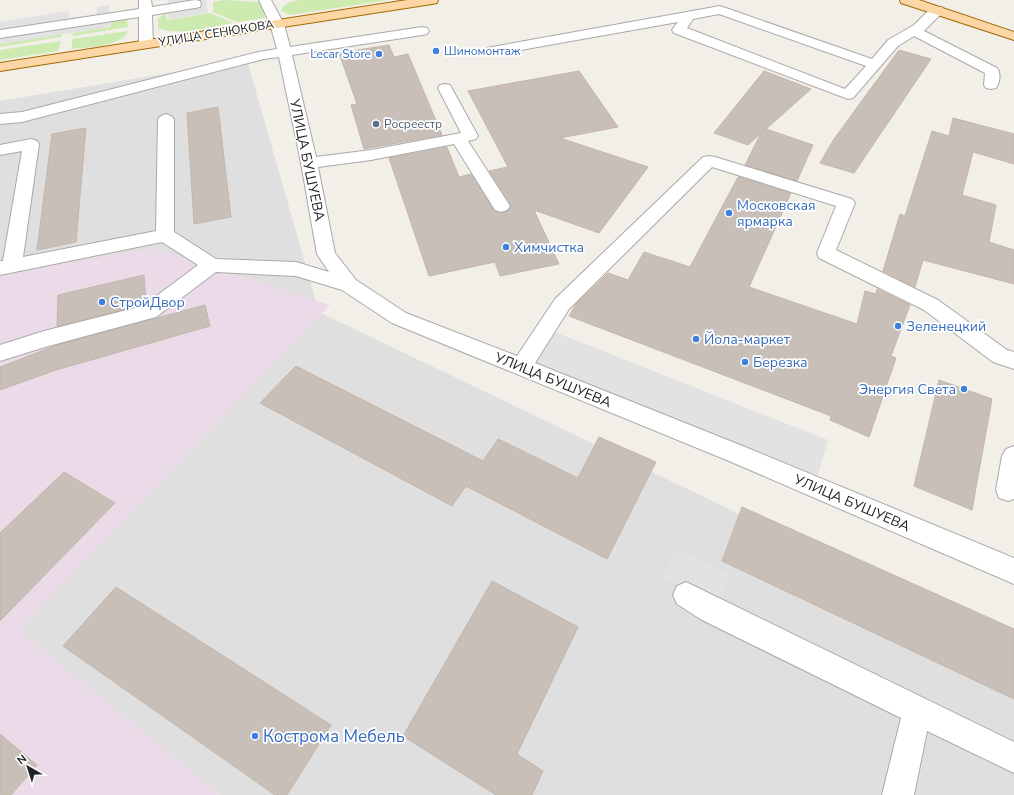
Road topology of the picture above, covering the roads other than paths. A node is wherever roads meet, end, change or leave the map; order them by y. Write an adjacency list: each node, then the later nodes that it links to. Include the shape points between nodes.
1 (265, 0): 10 (street, УЛИЦА БУШУЕВА)
2 (432, 0): 4 (main road, УЛИЦА СЕНЮКОВА)
3 (906, 0): 8 (main road)
4 (405, 2): 10 (main road, УЛИЦА СЕНЮКОВА)
5 (174, 4): 6 (street); 7 (street)
6 (195, 4)
7 (145, 6): 13 (street); 15 (street)
8 (937, 10): 12 (street); 14 (main road)
9 (688, 16): 16 (street); 18 (street, via 720,10); 18 (street, via 679,30 848,95)
10 (277, 24): 15 (main road, УЛИЦА СЕНЮКОВА); 17 (street, УЛИЦА БУШУЕВА)
11 (422, 31): 17 (street)
12 (914, 31): 18 (street, via 893,43); 20 (street, via 992,71)
13 (0, 34)
14 (1014, 36)
15 (146, 44): 19 (main road, УЛИЦА СЕНЮКОВА)
16 (492, 51)
17 (284, 52): 22 (street, via 263,55 22,116); 26 (street, УЛИЦА БУШУЕВА)
18 (874, 64)
19 (0, 67)
20 (991, 85)
21 (445, 88): 24 (street, via 470,136)
22 (0, 119)
23 (166, 119): 28 (street)
24 (458, 138): 26 (street); 27 (street)
25 (0, 150): 30 (street, via 31,144)
26 (309, 163): 31 (street, УЛИЦА БУШУЕВА, via 326,254)
27 (501, 206)
28 (165, 235): 29 (street); 30 (street)
29 (212, 265): 31 (street, via 296,269); 32 (street, via 149,312 44,339)
30 (6, 266)
31 (349, 285): 34 (street, УЛИЦА БУШУЕВА, via 399,318)
32 (0, 354)
33 (1014, 361): 34 (street, via 1000,356 932,305 826,253 846,203 709,161 562,304)
34 (521, 367): 37 (street, УЛИЦА БУШУЕВА)
35 (1014, 456): 36 (street)
36 (1008, 490)
37 (1014, 570)
38 (686, 595): 39 (street)
39 (917, 711): 40 (street); 41 (street)
40 (1014, 758)
41 (898, 795)

